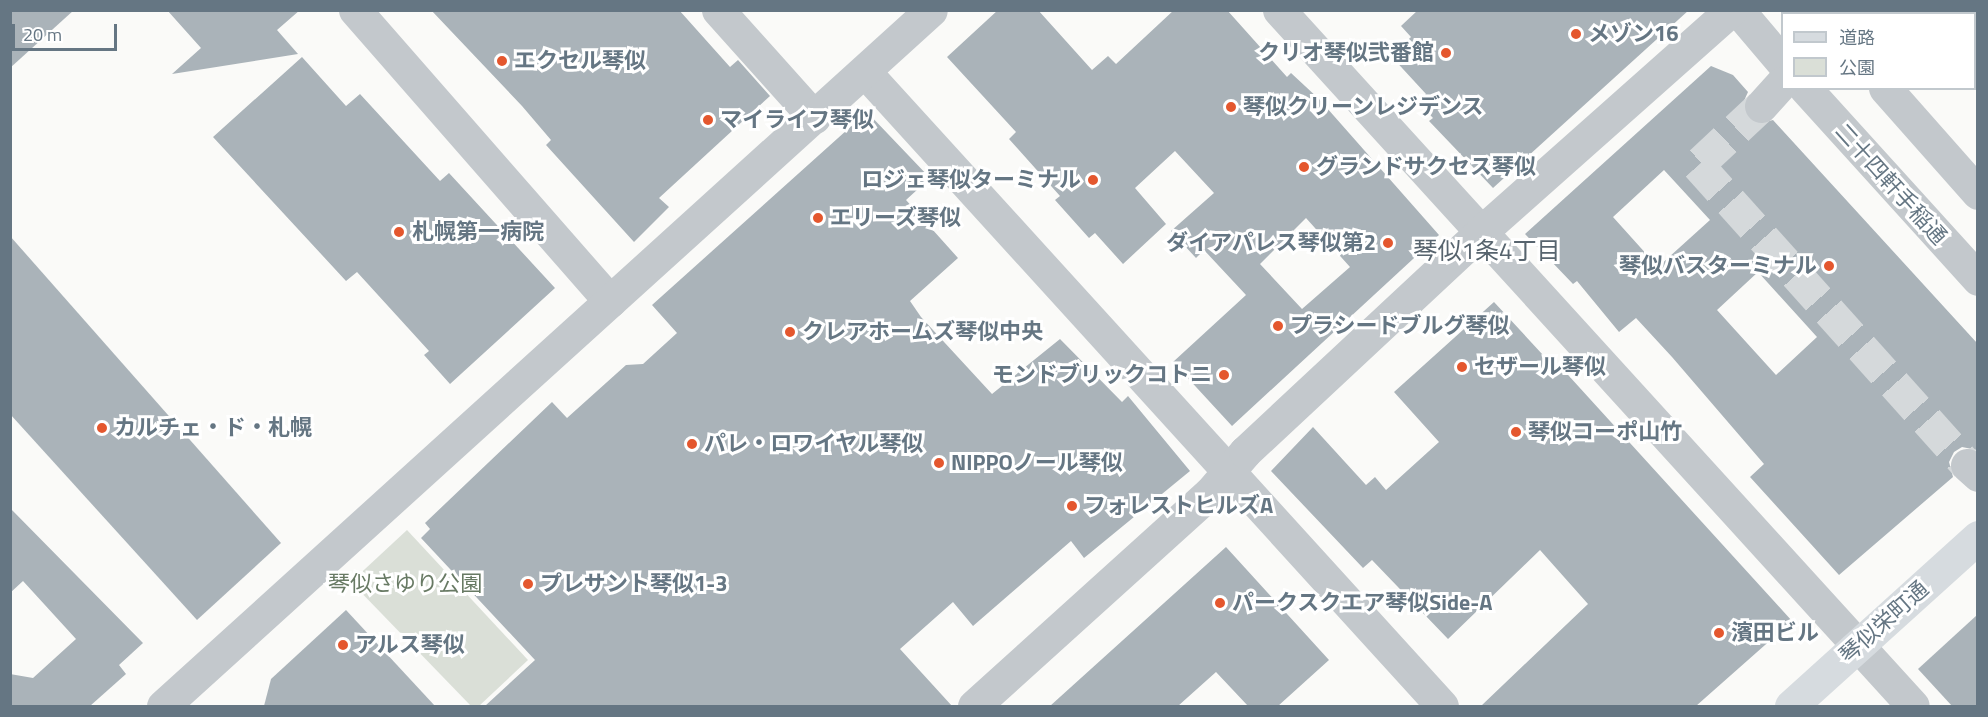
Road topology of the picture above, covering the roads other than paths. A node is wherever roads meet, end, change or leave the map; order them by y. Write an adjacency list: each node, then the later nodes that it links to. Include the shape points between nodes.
1 (355, 10): 15 (street)
2 (718, 10): 11 (street)
3 (931, 10): 8 (street)
4 (1279, 10): 13 (street)
5 (1731, 10): 13 (street)
6 (1738, 10): 7 (street)
7 (1781, 61)
8 (865, 72): 11 (street); 16 (street)
9 (1807, 90): 14 (street, 二十四軒手稲通)
10 (1887, 90): 12 (street)
11 (814, 117): 15 (street)
12 (1977, 193)
13 (1481, 232): 16 (street); 18 (street)
14 (1977, 279)
15 (610, 301): 19 (street)
16 (1230, 470): 20 (street); 21 (street)
17 (1977, 537): 18 (main road, 琴似栄町通)
18 (1858, 646): 22 (main road, 琴似栄町通); 23 (street)
19 (163, 706)
20 (974, 706)
21 (1442, 706)
22 (1791, 706)
23 (1913, 706)

